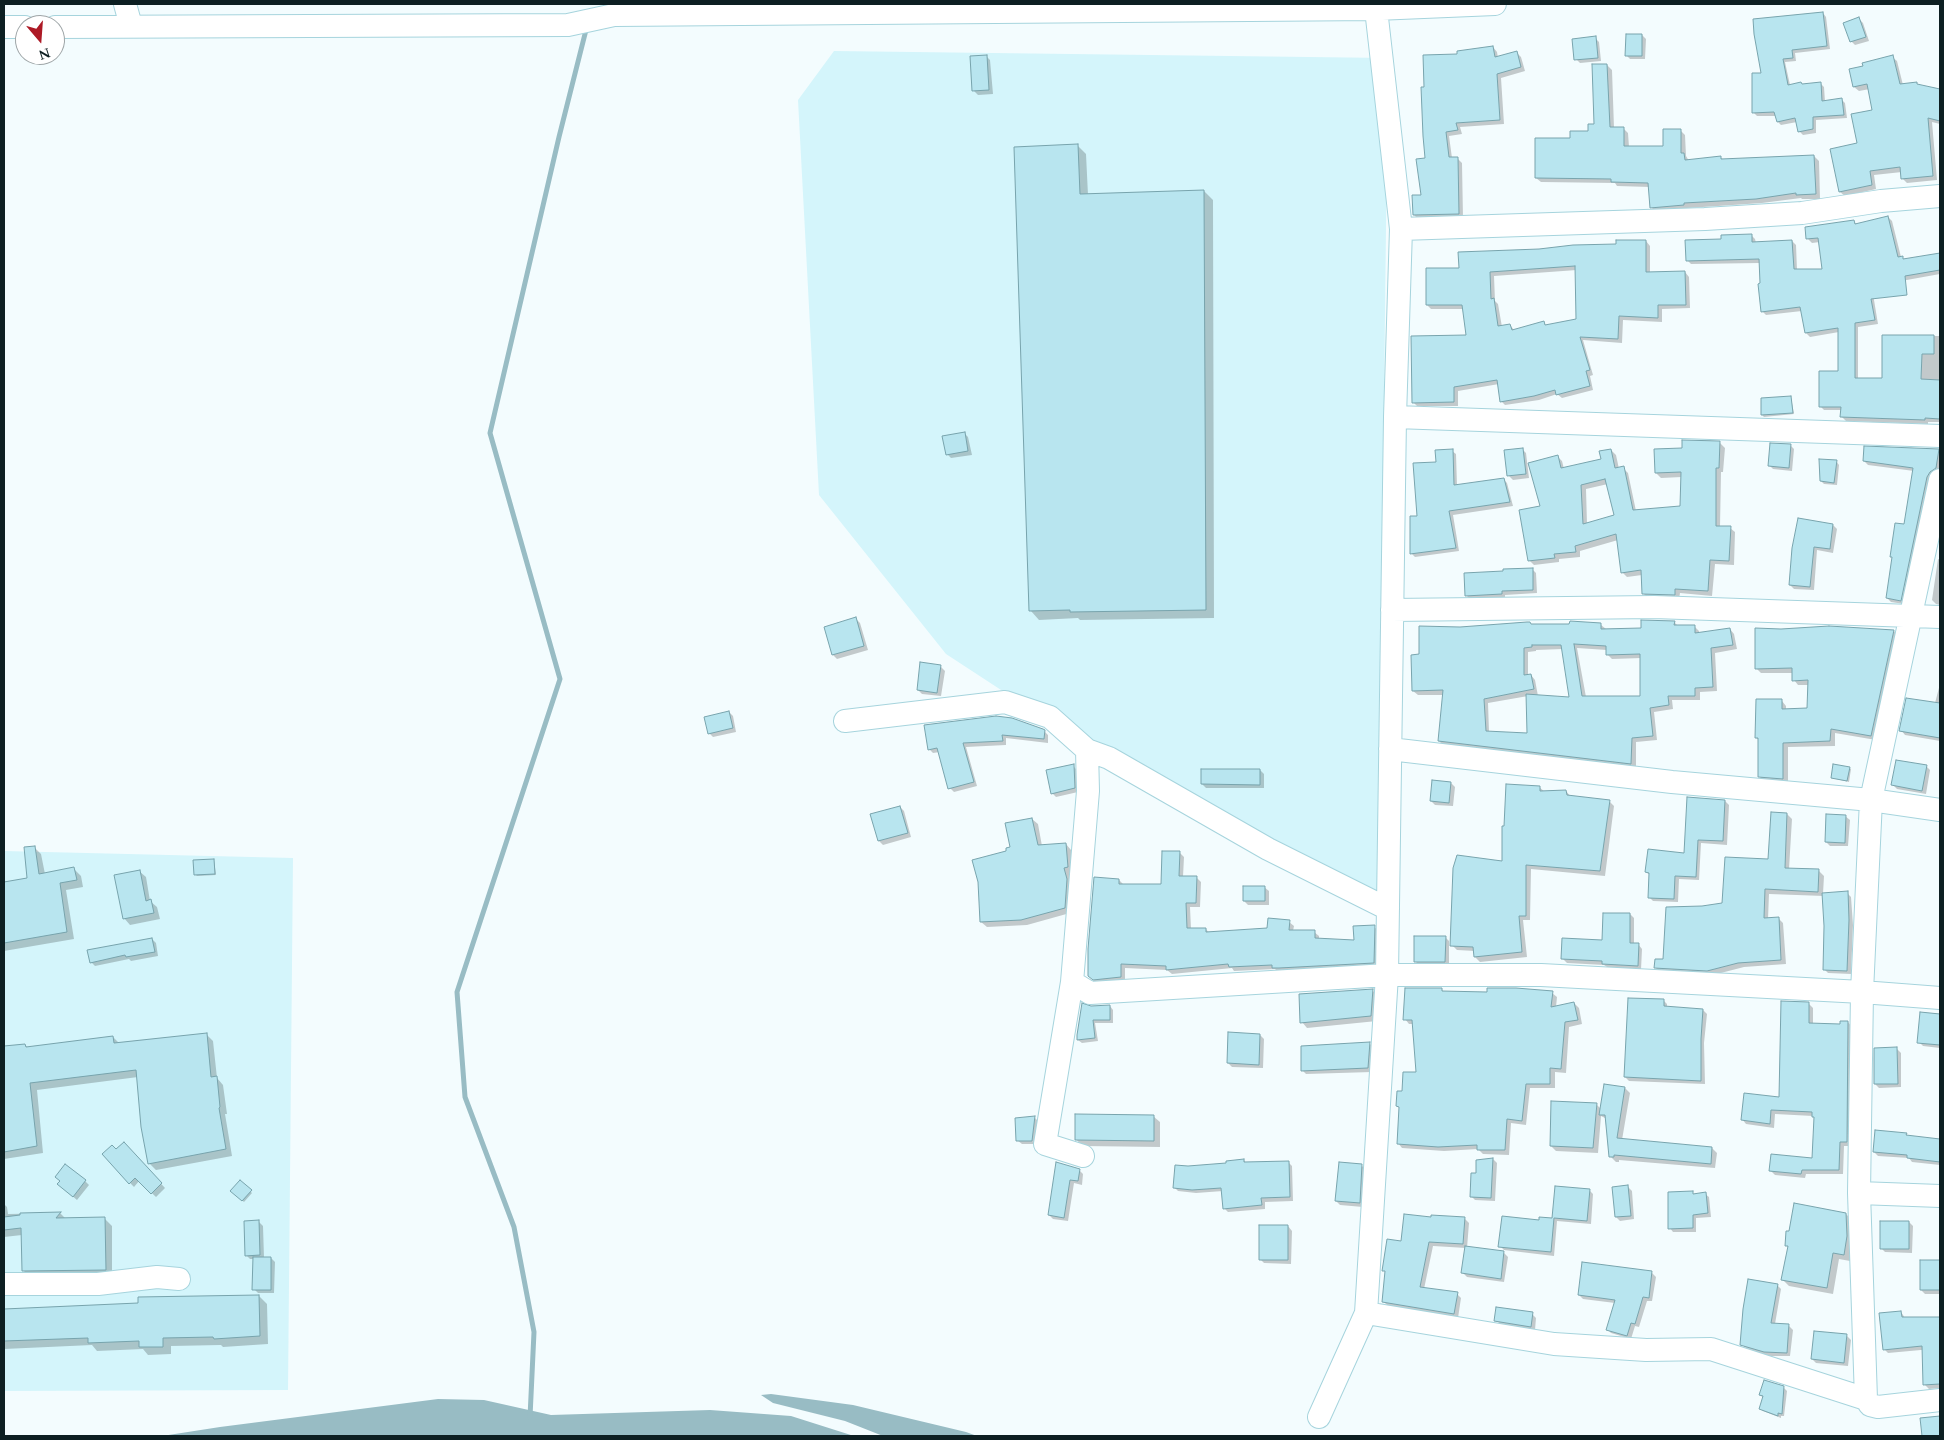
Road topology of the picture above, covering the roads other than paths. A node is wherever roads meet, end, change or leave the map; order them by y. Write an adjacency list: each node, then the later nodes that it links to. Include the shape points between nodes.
1 (125, 4): 4 (street)
2 (1493, 4): 3 (street)
3 (1376, 9): 4 (street, via 614,15 568,25); 7 (street)
4 (131, 26): 5 (street)
5 (65, 27)
6 (1940, 196): 7 (street, via 1802,213 1724,218)
7 (1401, 229): 8 (street)
8 (1395, 417): 9 (street); 11 (street)
9 (1940, 436)
10 (1940, 480): 12 (street)
11 (1392, 610): 12 (street, via 1654,607); 15 (street)
12 (1911, 615): 13 (street); 17 (street)
13 (1940, 617)
14 (845, 721): 16 (street, via 1005,702 1050,717)
15 (1390, 749): 17 (street, via 1672,782); 19 (street)
16 (1086, 750): 19 (street, via 1109,758 1268,849); 21 (street, via 1088,791)
17 (1871, 800): 18 (street); 22 (street)
18 (1940, 810)
19 (1388, 909): 20 (street)
20 (1387, 975): 21 (street, via 1090,993); 22 (street, via 1541,975); 29 (street)
21 (1072, 982): 24 (street, via 1045,1144)
22 (1862, 992): 23 (street); 25 (street)
23 (1940, 998)
24 (1083, 1156)
25 (1860, 1193): 26 (street); 30 (street)
26 (1940, 1196)
27 (179, 1279): 28 (street, via 157,1277 98,1284)
28 (4, 1284)
29 (1366, 1313): 30 (street, via 1554,1344 1646,1350 1711,1349); 32 (street)
30 (1866, 1399): 31 (street, via 1870,1405 1878,1407)
31 (1940, 1400)
32 (1318, 1417)

